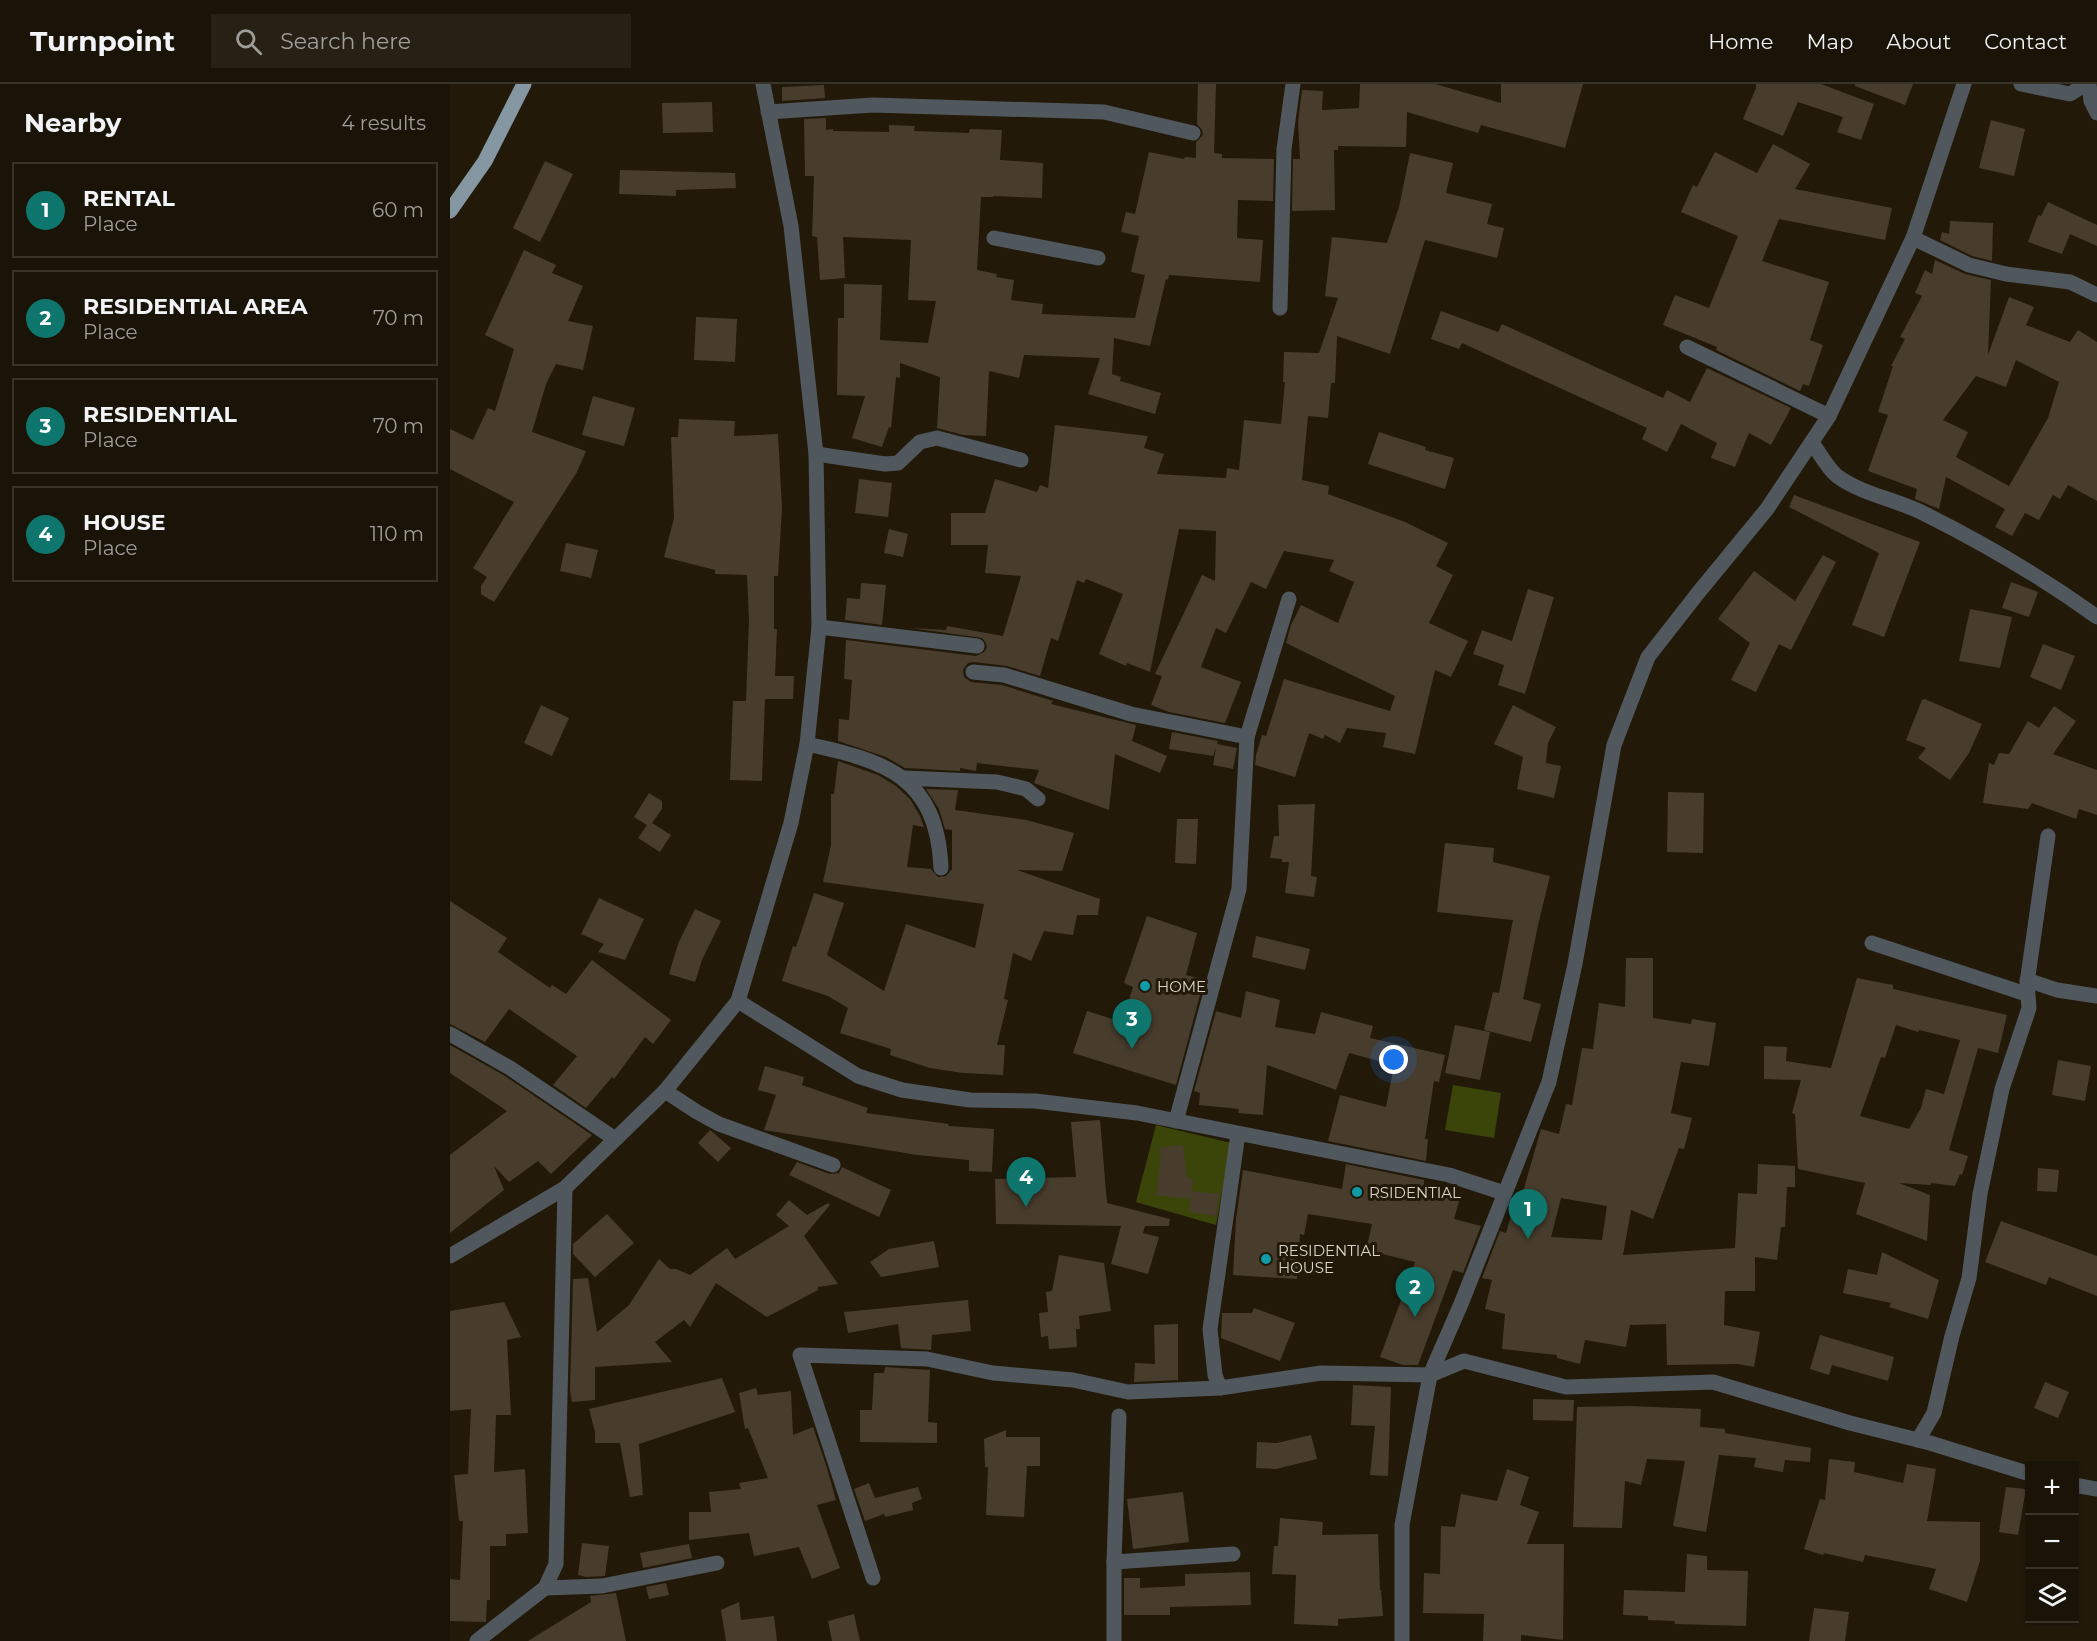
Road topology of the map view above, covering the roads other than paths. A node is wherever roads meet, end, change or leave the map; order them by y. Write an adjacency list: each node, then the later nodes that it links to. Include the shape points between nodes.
1 (524, 84): 10 (main road, via 485,160)
2 (763, 84): 7 (street)
3 (1293, 84): 15 (street, via 1284,148)
4 (1964, 84): 12 (street)
5 (2021, 84): 6 (street, via 2070,94)
6 (2088, 84): 8 (street)
7 (768, 112): 9 (street, via 873,105 1104,112); 19 (street, via 791,226)
8 (2097, 113)
9 (1193, 132)
10 (450, 211)
11 (994, 238): 13 (street)
12 (1913, 238): 14 (street, via 1968,265 2070,282); 17 (street)
13 (1098, 258)
14 (2097, 295)
15 (1280, 308)
16 (1687, 347): 17 (street)
17 (1829, 416): 18 (street)
18 (1812, 443): 22 (street, via 1836,475 1923,513 2049,584); 43 (street, via 1767,510 1648,657 1614,745 1575,964 1549,1082)
19 (816, 454): 20 (street, via 898,463 920,442 938,438); 23 (street)
20 (1021, 460)
21 (1289, 599): 26 (street)
22 (2097, 617)
23 (819, 627): 24 (street); 27 (street)
24 (977, 646)
25 (973, 672): 26 (street, via 1004,675 1131,714)
26 (1246, 737): 38 (street, via 1239,889)
27 (807, 744): 28 (street, via 880,764); 35 (street, via 791,822)
28 (904, 778): 29 (street, via 997,782 1026,789); 31 (street, via 928,807 940,848)
29 (1038, 799)
30 (2048, 837): 33 (street)
31 (941, 868)
32 (1872, 943): 33 (street)
33 (2027, 987): 34 (street); 48 (street, via 2029,1008 2001,1089 1968,1278 1934,1413)
34 (2097, 996)
35 (738, 1001): 37 (street); 38 (street, via 858,1076 902,1090 970,1100 1035,1101)
36 (450, 1034): 40 (street, via 510,1068)
37 (665, 1091): 40 (street); 41 (street, via 719,1124)
38 (1176, 1121): 39 (street)
39 (1238, 1134): 43 (street, via 1449,1175); 46 (street, via 1210,1329)
40 (615, 1139): 42 (street)
41 (833, 1165)
42 (565, 1188): 44 (street); 56 (street, via 556,1564)
43 (1504, 1193): 45 (street)
44 (450, 1256)
45 (1430, 1375): 46 (street, via 1321,1373); 48 (street, via 1464,1361 1566,1387 1713,1382); 59 (street, via 1402,1525)
46 (1220, 1388): 55 (street, via 1128,1392 1073,1380 993,1373 927,1359 800,1355)
47 (1119, 1416): 53 (street)
48 (1918, 1440): 49 (street)
49 (2025, 1472)
50 (2079, 1486): 51 (street)
51 (2097, 1489)
52 (1233, 1554): 53 (street)
53 (1114, 1562): 58 (street)
54 (717, 1563): 56 (street, via 602,1586)
55 (873, 1578)
56 (545, 1588): 57 (street)
57 (477, 1641)
58 (1114, 1641)
59 (1402, 1641)

